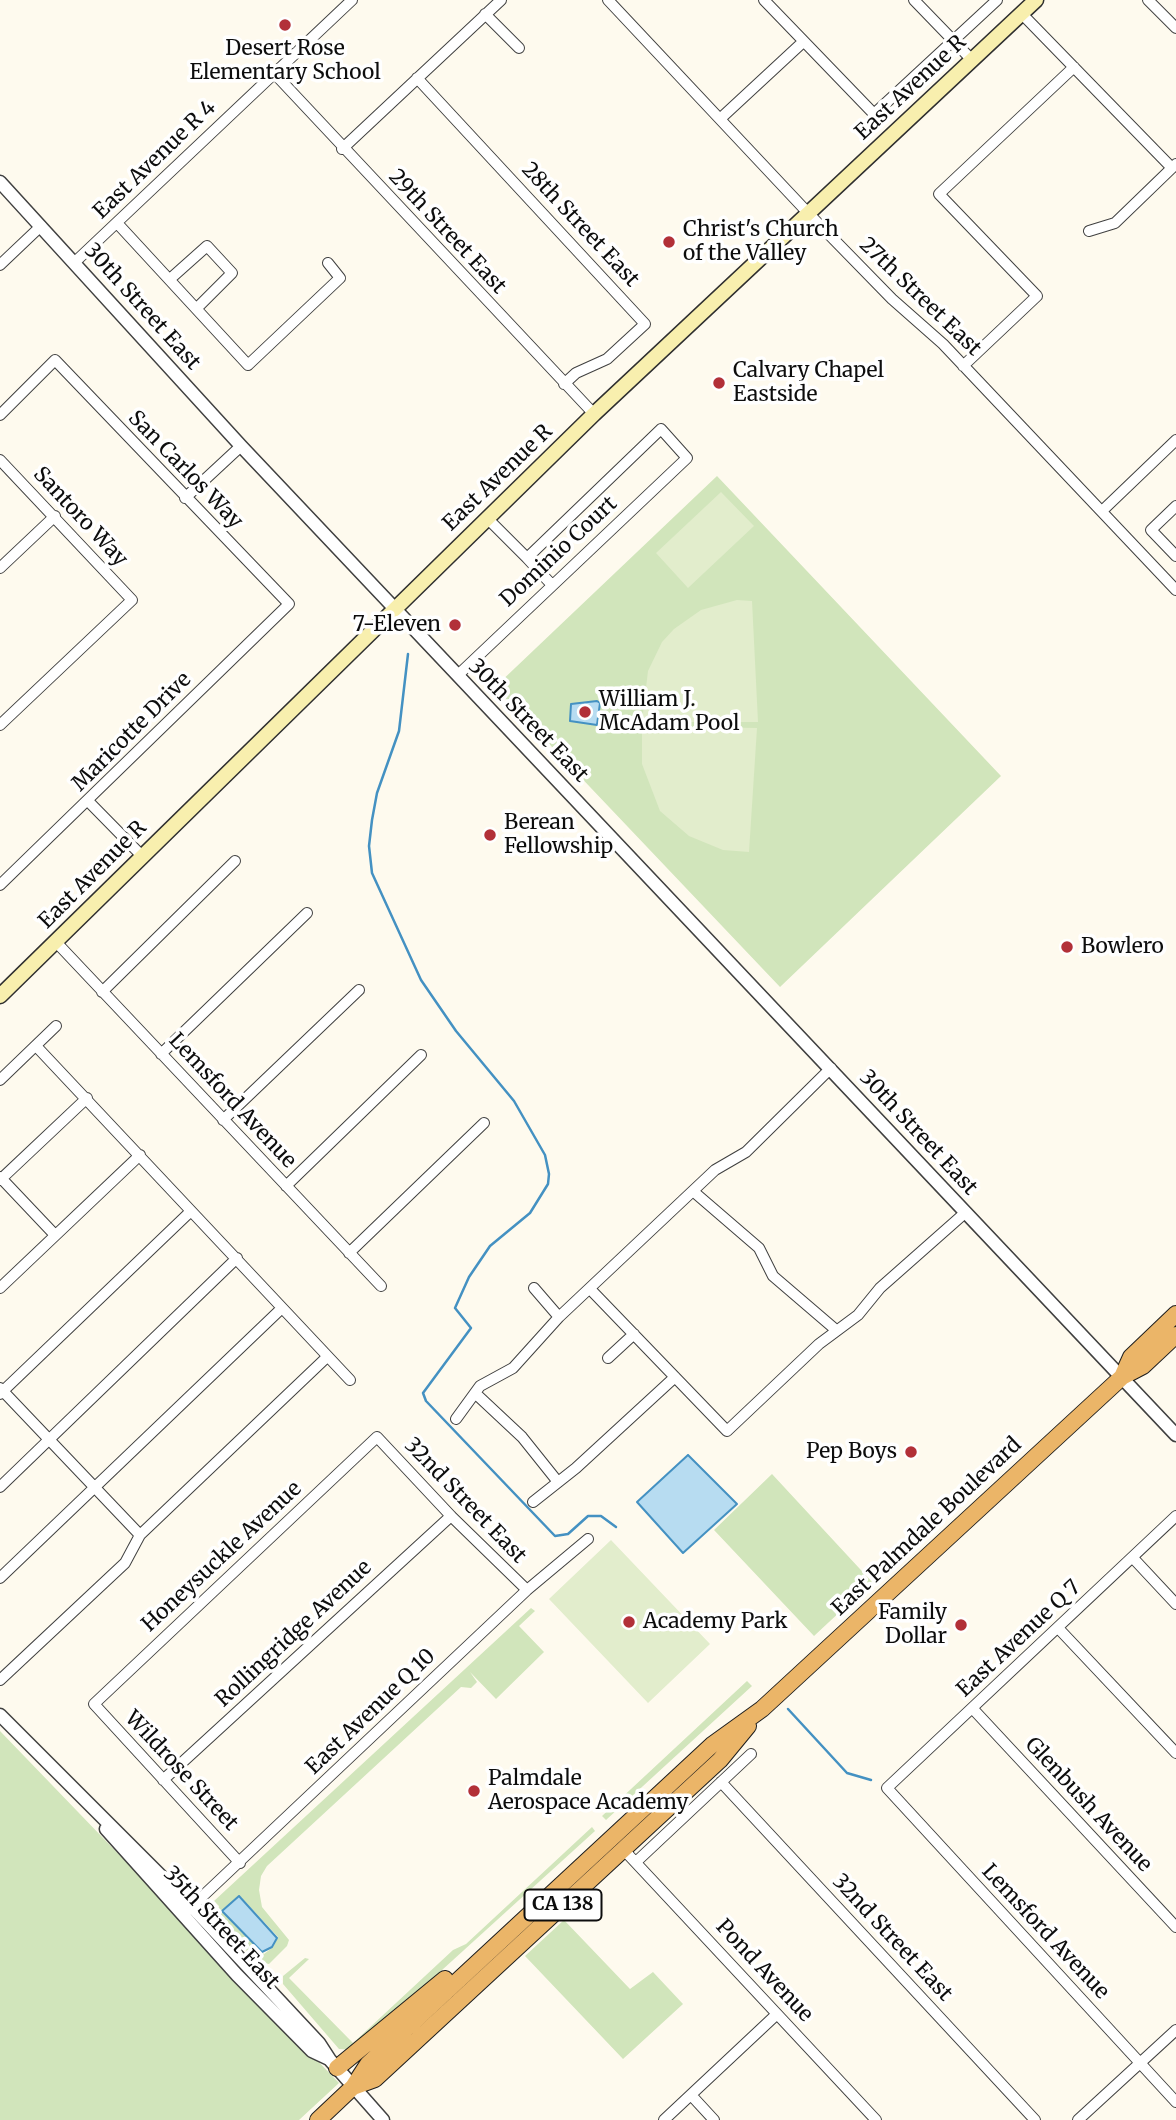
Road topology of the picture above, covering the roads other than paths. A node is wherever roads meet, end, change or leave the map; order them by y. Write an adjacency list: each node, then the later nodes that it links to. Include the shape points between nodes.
1 (352, 0): 17 (street, East Avenue R 4)
2 (500, 0): 10 (street)
3 (608, 0): 19 (street, 27th Street East)
4 (764, 0): 13 (street)
5 (914, 0): 12 (street)
6 (997, 0): 12 (street)
7 (1036, 0): 9 (main road, East Avenue R)
8 (1148, 0): 11 (street)
9 (1022, 13): 15 (main road, East Avenue R); 16 (street)
10 (485, 14): 14 (street); 18 (street)
11 (1176, 29)
12 (953, 40): 13 (street, via 874,114); 15 (street)
13 (803, 41): 19 (street)
14 (519, 48)
15 (972, 60): 23 (main road, East Avenue R)
16 (1074, 67): 21 (street); 32 (street, via 939,194 1037,296)
17 (274, 74): 20 (street, 29th Street East); 24 (street, East Avenue R 4)
18 (417, 78): 20 (street); 33 (street, 28th Street East, via 645,324 607,359)
19 (721, 118): 23 (street, 27th Street East)
20 (342, 149): 33 (street, 29th Street East)
21 (1174, 166): 26 (street, via 1115,223)
22 (0, 182): 25 (street, 30th Street East)
23 (809, 214): 32 (street, 27th Street East); 34 (main road, East Avenue R)
24 (117, 223): 27 (street, East Avenue R 4); 30 (street)
25 (41, 226): 27 (street, 30th Street East); 29 (street)
26 (1089, 231)
27 (75, 262): 37 (street, 30th Street East)
28 (328, 263): 31 (street, via 340,278 248,365)
29 (0, 265)
30 (170, 279): 31 (street); 31 (street, via 206,246 215,255 232,274)
31 (197, 307)
32 (963, 366): 41 (street, 27th Street East)
33 (564, 384): 34 (street, 29th Street East)
34 (594, 414): 43 (main road, East Avenue R)
35 (0, 415): 39 (street, San Carlos Way, via 55,360)
36 (1176, 440): 41 (street)
37 (241, 446): 39 (street); 50 (street, 30th Street East)
38 (0, 460): 42 (street, Santoro Way)
39 (185, 498): 49 (street, San Carlos Way)
40 (1176, 506): 44 (street, via 1151,530)
41 (1102, 511): 48 (street, 27th Street East)
42 (55, 516): 46 (street); 52 (street, Santoro Way, via 132,600)
43 (487, 518): 45 (street); 50 (main road, East Avenue R)
44 (1176, 556)
45 (527, 558): 47 (street); 47 (street, Dominio Court, via 661,429 687,458)
46 (0, 568)
47 (552, 585): 51 (street, Dominio Court)
48 (1176, 590)
49 (289, 604): 53 (street, Maricotte Drive)
50 (394, 608): 51 (street, 30th Street East); 54 (main road, East Avenue R)
51 (458, 675): 66 (street, 30th Street East)
52 (0, 725)
53 (89, 802): 54 (street); 56 (street, Maricotte Drive)
54 (142, 856): 58 (main road, East Avenue R)
55 (235, 861): 60 (street)
56 (0, 885)
57 (307, 913): 64 (street)
58 (56, 942): 60 (street, Lemsford Avenue); 61 (main road, East Avenue R)
59 (359, 990): 69 (street)
60 (102, 992): 64 (street, Lemsford Avenue)
61 (0, 996)
62 (56, 1026): 63 (street)
63 (36, 1046): 67 (street); 68 (street)
64 (161, 1054): 69 (street, Lemsford Avenue)
65 (421, 1055): 73 (street)
66 (831, 1068): 74 (street, via 746,1152 715,1170); 76 (street, 30th Street East)
67 (0, 1080)
68 (86, 1098): 71 (street); 72 (street)
69 (223, 1120): 73 (street, Lemsford Avenue)
70 (484, 1123): 78 (street)
71 (140, 1155): 75 (street); 77 (street)
72 (1, 1179): 77 (street)
73 (286, 1186): 78 (street, Lemsford Avenue)
74 (694, 1192): 83 (street); 87 (street, via 760,1248 773,1276)
75 (191, 1211): 79 (street); 95 (street)
76 (966, 1213): 87 (street, via 880,1288 858,1315); 93 (street, 30th Street East)
77 (55, 1235): 81 (street)
78 (349, 1253): 80 (street, Lemsford Avenue)
79 (237, 1258): 84 (street); 100 (street)
80 (381, 1286)
81 (0, 1288)
82 (534, 1288): 86 (street)
83 (591, 1290): 86 (street); 88 (street)
84 (282, 1308): 90 (street); 103 (street)
85 (1176, 1314): 93 (highway, East Palmdale Boulevard / CA 138, via 1131,1357)
86 (559, 1317): 96 (street, via 513,1368)
87 (836, 1330): 92 (street, via 727,1430)
88 (634, 1335): 91 (street); 92 (street)
89 (1176, 1335): 93 (highway, East Palmdale Boulevard / CA 138, via 1143,1366)
90 (327, 1357): 94 (street); 107 (street)
91 (608, 1358)
92 (675, 1377): 101 (street)
93 (1122, 1377): 98 (street, 30th Street East); 116 (highway, East Palmdale Boulevard / CA 138)
94 (350, 1380)
95 (1, 1391): 100 (street)
96 (475, 1393): 97 (street); 101 (street, via 522,1437)
97 (456, 1419)
98 (1176, 1436)
99 (377, 1437): 105 (street, 32nd Street East); 115 (street, Honeysuckle Avenue)
100 (49, 1440): 102 (street); 103 (street)
101 (558, 1482): 104 (street)
102 (0, 1487)
103 (94, 1488): 107 (street); 110 (street)
104 (533, 1502)
105 (450, 1516): 111 (street, 32nd Street East); 122 (street, Rollingridge Avenue)
106 (1176, 1516): 109 (street, East Avenue Q 7)
107 (140, 1535): 114 (street, via 125,1563)
108 (588, 1539): 111 (street, East Avenue Q 10)
109 (1133, 1558): 112 (street); 113 (street, East Avenue Q 7)
110 (0, 1578)
111 (527, 1590): 128 (street, East Avenue Q 10)
112 (1176, 1604)
113 (1059, 1629): 117 (street, East Avenue Q 7); 120 (street)
114 (0, 1681)
115 (94, 1704): 122 (street, Wildrose Street)
116 (762, 1709): 119 (highway, East Palmdale Boulevard); 126 (highway, East Palmdale Boulevard / CA 138, via 720,1760)
117 (972, 1709): 124 (street, East Avenue Q 7); 130 (street, Glenbush Avenue)
118 (0, 1715): 129 (street, 35th Street East, via 94,1811 117,1845)
119 (707, 1749): 125 (highway, via 673,1768); 131 (highway, East Palmdale Boulevard)
120 (1176, 1753)
121 (751, 1754): 123 (street)
122 (163, 1780): 128 (street, Wildrose Street)
123 (721, 1782): 127 (street); 146 (street, 32nd Street East)
124 (887, 1788): 136 (street, Lemsford Avenue)
125 (605, 1830)
126 (623, 1849): 127 (street, Pond Avenue); 138 (highway, East Palmdale Boulevard / CA 138, via 375,2079)
127 (636, 1862): 134 (street, Pond Avenue)
128 (240, 1863): 129 (street, East Avenue Q 10)
129 (187, 1912): 132 (street, 35th Street East); 133 (street, 35th Street East)
130 (1176, 1927)
131 (506, 1936): 137 (highway, via 486,1944); 138 (highway, East Palmdale Boulevard, via 368,2064)
132 (205, 1940): 133 (street, via 253,1983); 137 (street, 35th Street East, via 312,2051)
133 (261, 1981): 137 (street, 35th Street East)
134 (777, 2014): 139 (street); 145 (street, Pond Avenue)
135 (1176, 2030): 136 (street)
136 (1140, 2063): 140 (street, Lemsford Avenue); 147 (street)
137 (333, 2064): 138 (street, 35th Street East)
138 (354, 2087): 141 (highway, East Palmdale Boulevard / CA 138); 142 (street, 35th Street East)
139 (691, 2095): 143 (street); 144 (street)
140 (1176, 2102)
141 (318, 2120)
142 (383, 2120)
143 (664, 2120)
144 (714, 2120)
145 (876, 2120)
146 (1035, 2120)
147 (1078, 2120)

